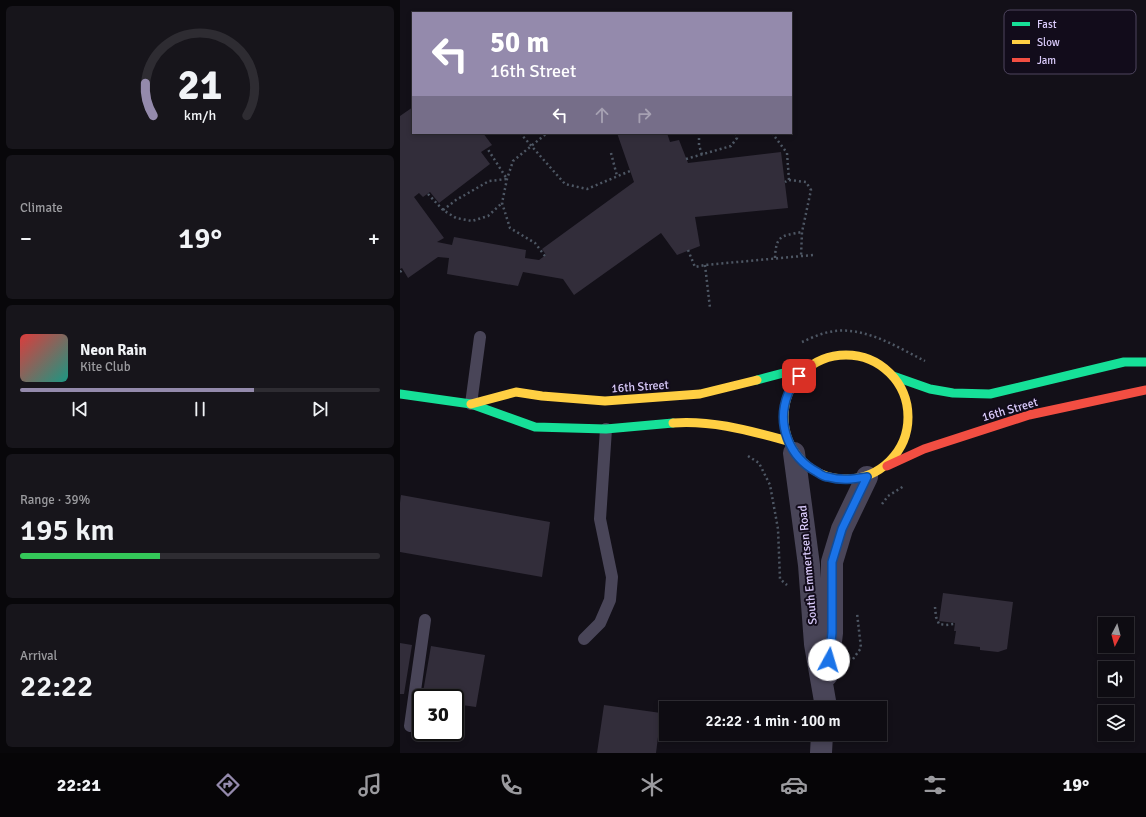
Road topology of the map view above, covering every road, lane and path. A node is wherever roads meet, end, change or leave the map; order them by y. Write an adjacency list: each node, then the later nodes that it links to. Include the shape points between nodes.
1 (521, 134): 6 (path)
2 (546, 134): 6 (path)
3 (699, 134): 9 (path)
4 (736, 134): 9 (path, via 731,146)
5 (773, 134): 14 (path, via 787,153)
6 (530, 146): 12 (path, via 565,184 587,189); 13 (path, via 513,161)
7 (487, 148): 13 (path)
8 (611, 153): 12 (path)
9 (702, 155): 10 (path)
10 (686, 159)
11 (630, 171): 12 (path)
12 (617, 176)
13 (507, 179): 17 (path); 18 (path, via 489,181)
14 (789, 180): 15 (path); 19 (path, via 806,182 811,190)
15 (785, 182)
16 (428, 194): 18 (path)
17 (502, 203): 18 (path, via 488,216 472,221 456,218); 22 (path, via 510,228 535,243)
18 (443, 210)
19 (802, 232): 23 (path); 24 (path, via 785,235 778,240)
20 (688, 250): 25 (path, via 695,267)
21 (813, 255): 23 (path)
22 (545, 256)
23 (801, 256): 24 (path)
24 (775, 258): 25 (path)
25 (705, 265): 26 (path)
26 (710, 308)
27 (480, 337): 33 (lane)
28 (1146, 362): 30 (street, 16th Street, via 1124,362 990,394 953,393 930,389)
29 (810, 366): 30 (street, 16th Street, via 835,356 856,356 876,362); 33 (street, 16th Street, via 700,394 605,401 516,392); 35 (street, 16th Street, via 799,376 788,394 783,414 785,435)
30 (893, 376): 37 (street, 16th Street, via 904,393 909,413 907,433 899,452)
31 (1146, 390): 37 (street, 16th Street, via 1029,415 924,449)
32 (400, 394): 33 (street, 16th Street)
33 (471, 404): 34 (street, 16th Street, via 535,427)
34 (606, 429): 35 (street, 16th Street, via 688,422 736,427); 44 (lane, via 600,519 612,577 610,600 600,623)
35 (791, 447): 37 (street, 16th Street, via 809,468 827,477 847,480); 45 (street, South Emmertsen Road, via 810,565 815,644)
36 (743, 452): 40 (path, via 759,463 770,485 778,529)
37 (876, 472): 46 (street, South Emmertsen Road, via 842,529 832,562 832,633)
38 (905, 485): 39 (path, via 888,496)
39 (880, 506)
40 (780, 579)
41 (935, 607): 43 (path, via 939,624)
42 (425, 620): 47 (lane)
43 (954, 624)
44 (584, 639)
45 (824, 701)
46 (824, 701)
47 (410, 726)
48 (822, 741): 49 (street)
49 (821, 753)

